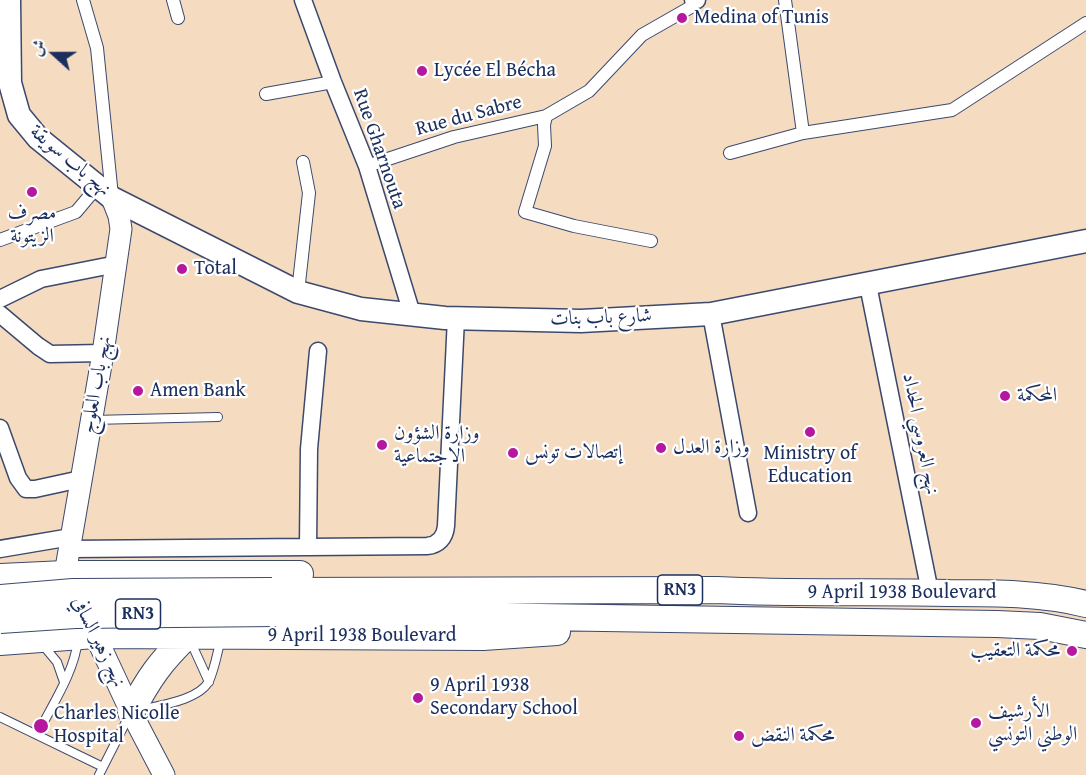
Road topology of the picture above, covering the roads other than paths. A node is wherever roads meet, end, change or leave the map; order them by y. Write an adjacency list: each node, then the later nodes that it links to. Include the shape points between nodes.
1 (9, 0): 16 (main road, نهج باب سويقة, via 10,83 19,115 38,138)
2 (84, 0): 16 (street, via 97,48)
3 (173, 0): 7 (street)
4 (303, 0): 9 (street, Rue Gharnouta)
5 (695, 0): 11 (street, Rue du Sabre, via 691,7 642,35 589,91)
6 (785, 0): 12 (street)
7 (178, 18)
8 (1086, 23): 12 (street, via 952,110)
9 (333, 82): 10 (street); 15 (street, Rue Gharnouta)
10 (266, 94)
11 (546, 117): 15 (street, Rue du Sabre, via 454,137); 18 (street, Rue du Sabre, via 545,146 525,212)
12 (802, 133): 13 (street)
13 (730, 153)
14 (303, 162): 22 (street, via 309,193)
15 (367, 166): 25 (street, Rue Gharnouta)
16 (114, 197): 17 (street); 20 (street, نهج باب العلوج, via 121,229); 22 (main road, شارع باب بنات)
17 (0, 240)
18 (651, 241)
19 (1086, 241): 21 (main road, شارع باب بنات)
20 (117, 264): 23 (street, via 41,279); 29 (street, نهج باب العلوج)
21 (868, 285): 26 (main road, شارع باب بنات); 40 (street, نهج العروسي الحداد)
22 (298, 292): 25 (main road, شارع باب بنات, via 361,309)
23 (0, 299)
24 (0, 314): 29 (street, via 50,354)
25 (412, 314): 27 (main road, شارع باب بنات)
26 (711, 314): 27 (main road, شارع باب بنات, via 581,321); 34 (street)
27 (456, 318): 35 (street, via 444,536 427,546)
28 (318, 351): 35 (street, via 309,449)
29 (104, 354): 31 (street, نهج باب العلوج)
30 (218, 417): 31 (lane)
31 (92, 420): 33 (street, نهج باب العلوج)
32 (0, 428): 33 (street, via 18,478 26,489)
33 (81, 479): 37 (street, نهج باب العلوج)
34 (748, 513)
35 (308, 547): 37 (street)
36 (0, 549): 37 (street)
37 (68, 553): 38 (main road, 9 April 1938 Boulevard); 39 (main road, 9 April 1938 Boulevard); 49 (street, نهج زهير السافي); 50 (main road, via 51,609)
38 (0, 577)
39 (717, 590): 40 (main road, 9 April 1938 Boulevard / RN3); 42 (main road, 9 April 1938 Boulevard / RN3)
40 (930, 592): 43 (main road, 9 April 1938 Boulevard / RN3, via 1049,597)
41 (0, 598): 42 (main road, 9 April 1938 Boulevard / RN3, bridge, via 73,592)
42 (274, 602): 44 (main road, 9 April 1938 Boulevard / RN3); 45 (main road, 9 April 1938 Boulevard / RN3, bridge)
43 (1086, 604)
44 (723, 619): 46 (main road, 9 April 1938 Boulevard / RN3, via 997,624); 48 (main road, 9 April 1938 Boulevard, via 483,637)
45 (0, 620)
46 (1086, 634)
47 (188, 635): 48 (main road, 9 April 1938 Boulevard); 49 (main road, 9 April 1938 Boulevard); 53 (lane); 54 (main road, via 159,664)
48 (222, 635): 53 (lane)
49 (87, 636): 50 (main road, 9 April 1938 Boulevard); 52 (lane); 54 (street, نهج زهير السافي)
50 (32, 639): 51 (main road, 9 April 1938 Boulevard); 52 (lane, via 51,653)
51 (0, 642)
52 (64, 682): 56 (lane)
53 (209, 682): 54 (lane, via 196,694)
54 (131, 712): 57 (lane); 58 (street, نهج زهير السافي)
55 (0, 717): 56 (lane)
56 (37, 735): 57 (lane)
57 (101, 771)
58 (164, 775)

